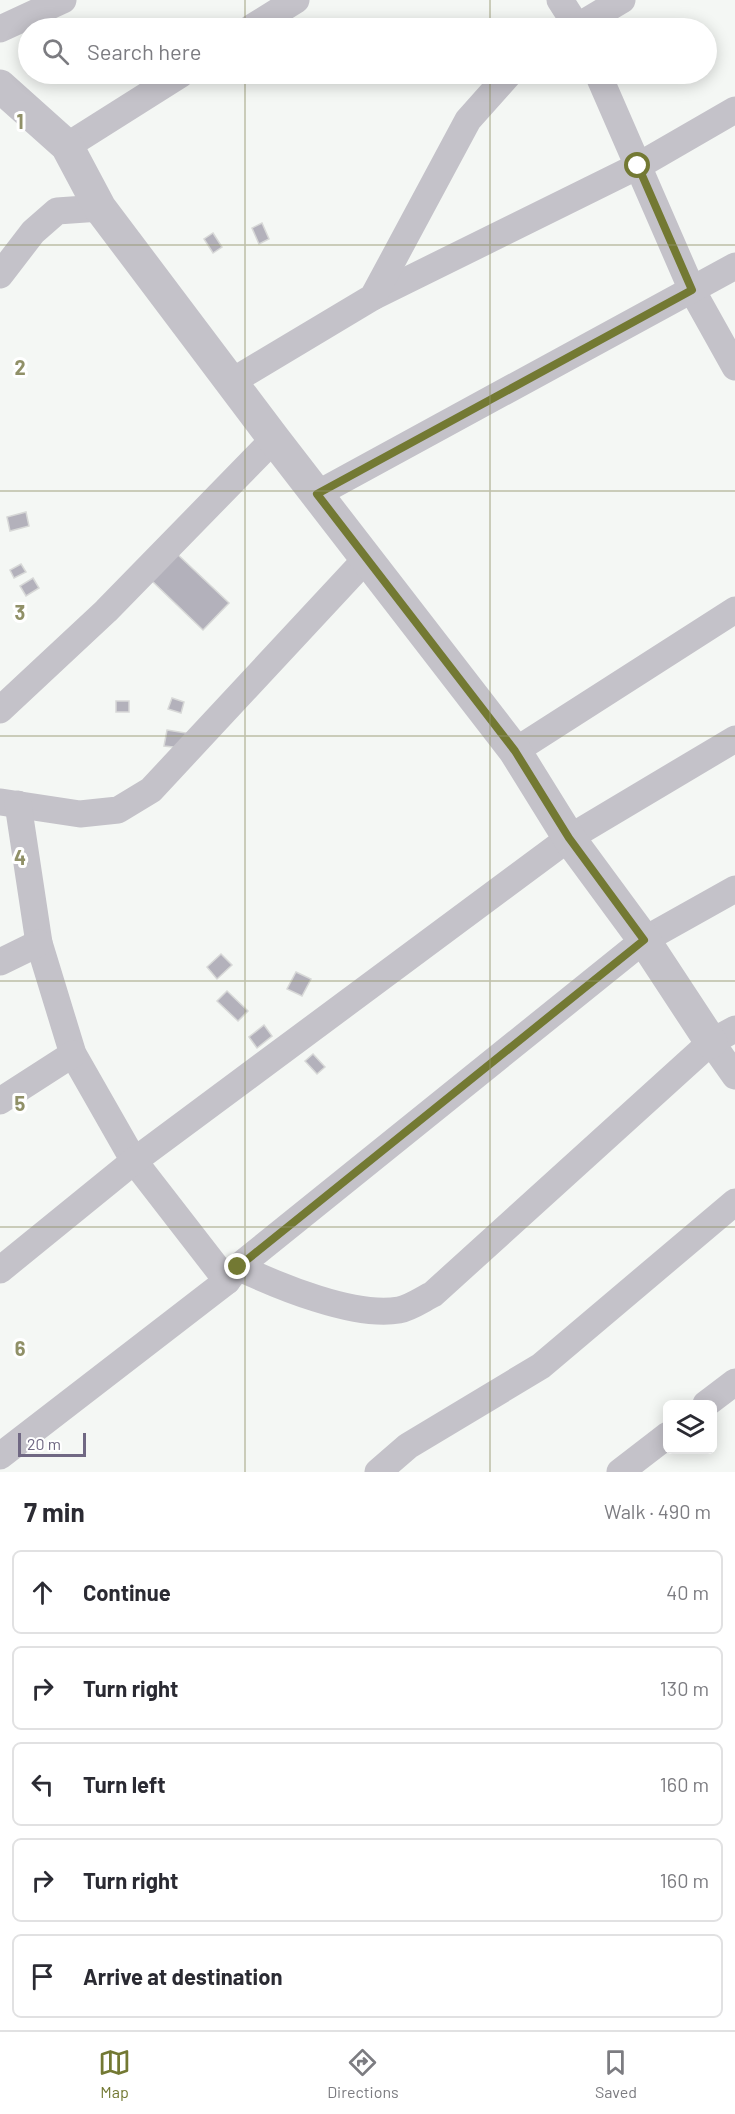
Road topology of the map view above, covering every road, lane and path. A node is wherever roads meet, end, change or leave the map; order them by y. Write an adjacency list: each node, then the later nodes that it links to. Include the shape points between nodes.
1 (63, 0): 5 (street)
2 (296, 0): 6 (street)
3 (560, 0): 7 (street)
4 (622, 0): 8 (street)
5 (24, 18)
6 (267, 18)
7 (571, 18)
8 (593, 18)
9 (18, 21): 10 (street)
10 (0, 29)
11 (165, 84): 16 (street)
12 (500, 84): 22 (street, via 468,120)
13 (601, 84): 17 (street)
14 (0, 86): 16 (street)
15 (735, 111): 17 (street)
16 (67, 146): 18 (street)
17 (638, 166): 21 (street); 22 (street)
18 (100, 208): 20 (street, via 57,211 33,232); 24 (street)
19 (735, 266): 21 (street)
20 (0, 275)
21 (692, 290): 23 (street); 26 (street)
22 (373, 297): 24 (street)
23 (735, 367)
24 (231, 382): 25 (street)
25 (274, 439): 26 (street); 29 (street, via 106,611)
26 (317, 494): 27 (street)
27 (367, 558): 31 (street); 32 (street, via 151,790 118,810 80,814)
28 (735, 610): 31 (street)
29 (0, 710)
30 (735, 739): 33 (street)
31 (515, 751): 33 (street)
32 (9, 803): 36 (street)
33 (569, 838): 35 (street); 42 (street)
34 (735, 889): 35 (street)
35 (644, 940): 38 (street); 45 (street)
36 (39, 943): 37 (street); 39 (street)
37 (0, 962)
38 (723, 1036): 40 (street); 45 (street, via 433,1294 400,1310 368,1308 322,1300 266,1280)
39 (73, 1054): 41 (street); 42 (street)
40 (735, 1076)
41 (0, 1101)
42 (134, 1161): 44 (street); 45 (street)
43 (735, 1202): 50 (street, via 541,1366 408,1446)
44 (0, 1270)
45 (233, 1274): 49 (street)
46 (735, 1382): 47 (street)
47 (711, 1400)
48 (663, 1439): 51 (street)
49 (0, 1456)
50 (378, 1472)
51 (620, 1472)

